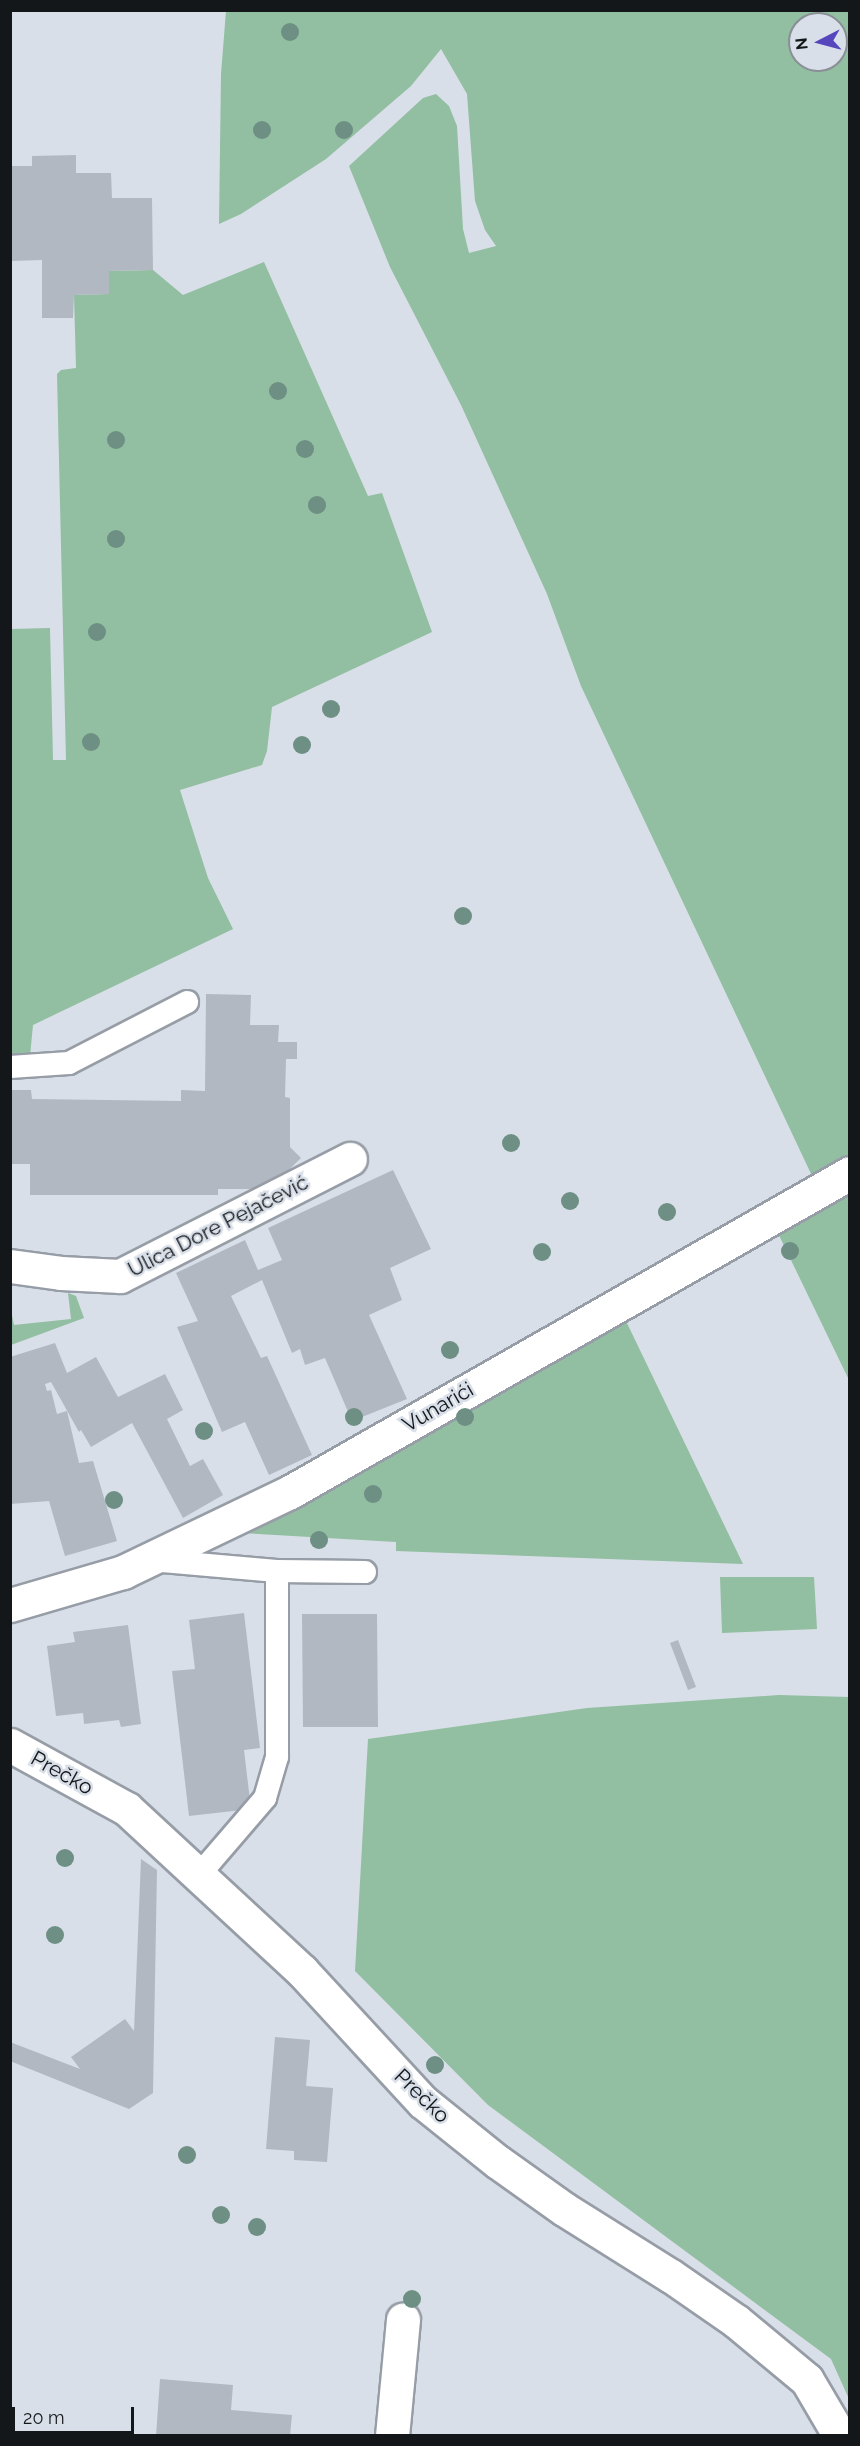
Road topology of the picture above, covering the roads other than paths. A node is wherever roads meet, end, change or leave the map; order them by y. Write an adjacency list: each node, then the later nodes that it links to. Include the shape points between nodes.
1 (187, 1002): 2 (lane, via 69,1063)
2 (10, 1067)
3 (350, 1159): 5 (street, Ulica Dore Pejačević, via 120,1276)
4 (849, 1173): 6 (street, Vunarići, via 290,1492)
5 (10, 1266)
6 (148, 1560): 7 (lane); 9 (street, Vunarići, via 123,1572)
7 (277, 1571): 8 (lane); 11 (lane, via 277,1757 265,1798)
8 (365, 1572)
9 (10, 1605)
10 (10, 1745): 11 (street, Prečko, via 127,1809)
11 (198, 1876): 14 (street, Prečko, via 302,1971 423,2102 564,2209 736,2321 807,2380)
12 (403, 2320): 13 (street)
13 (392, 2436)
14 (840, 2436)

